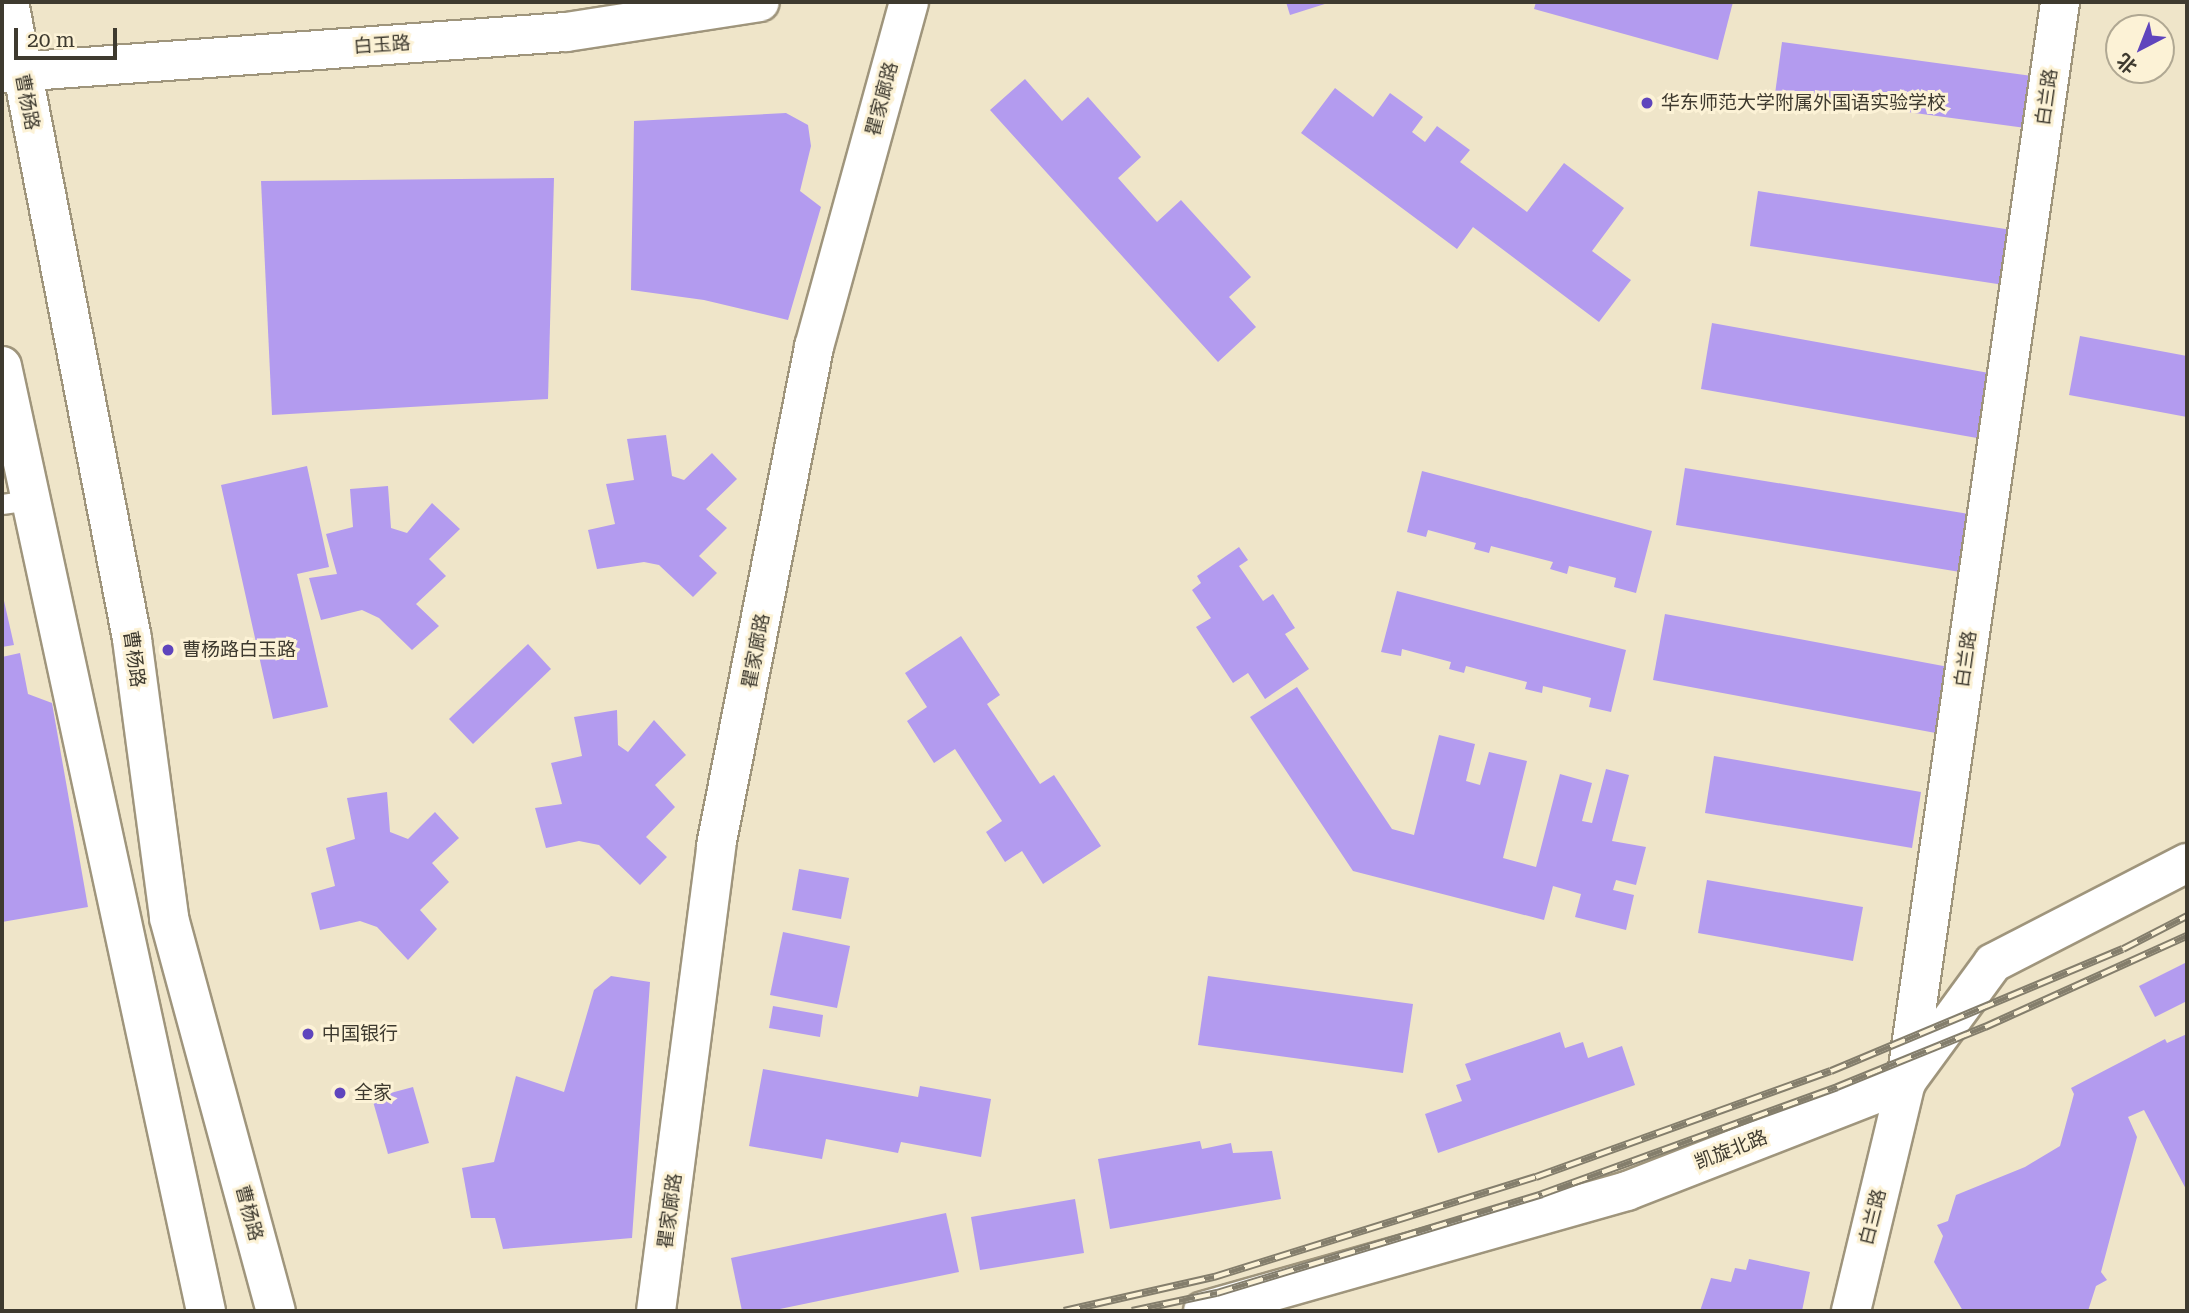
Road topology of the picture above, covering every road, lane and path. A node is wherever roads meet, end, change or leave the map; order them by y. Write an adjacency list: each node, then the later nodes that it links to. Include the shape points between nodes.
1 (9, 2): 5 (street, 曹杨路)
2 (760, 2): 5 (street, 白玉路, via 566,32)
3 (909, 2): 12 (street, 瞿家廊路, via 814,347 716,846)
4 (2060, 2): 9 (street, 白兰路)
5 (11, 73): 11 (street, 曹杨路, via 132,639 169,918)
6 (2, 366): 7 (street)
7 (16, 502): 10 (street)
8 (2187, 863): 9 (street, via 1993,963)
9 (1906, 1082): 13 (street, 凯旋北路, via 1627,1191); 14 (street, 白兰路)
10 (206, 1311)
11 (276, 1311)
12 (656, 1311)
13 (1203, 1311)
14 (1851, 1311)

